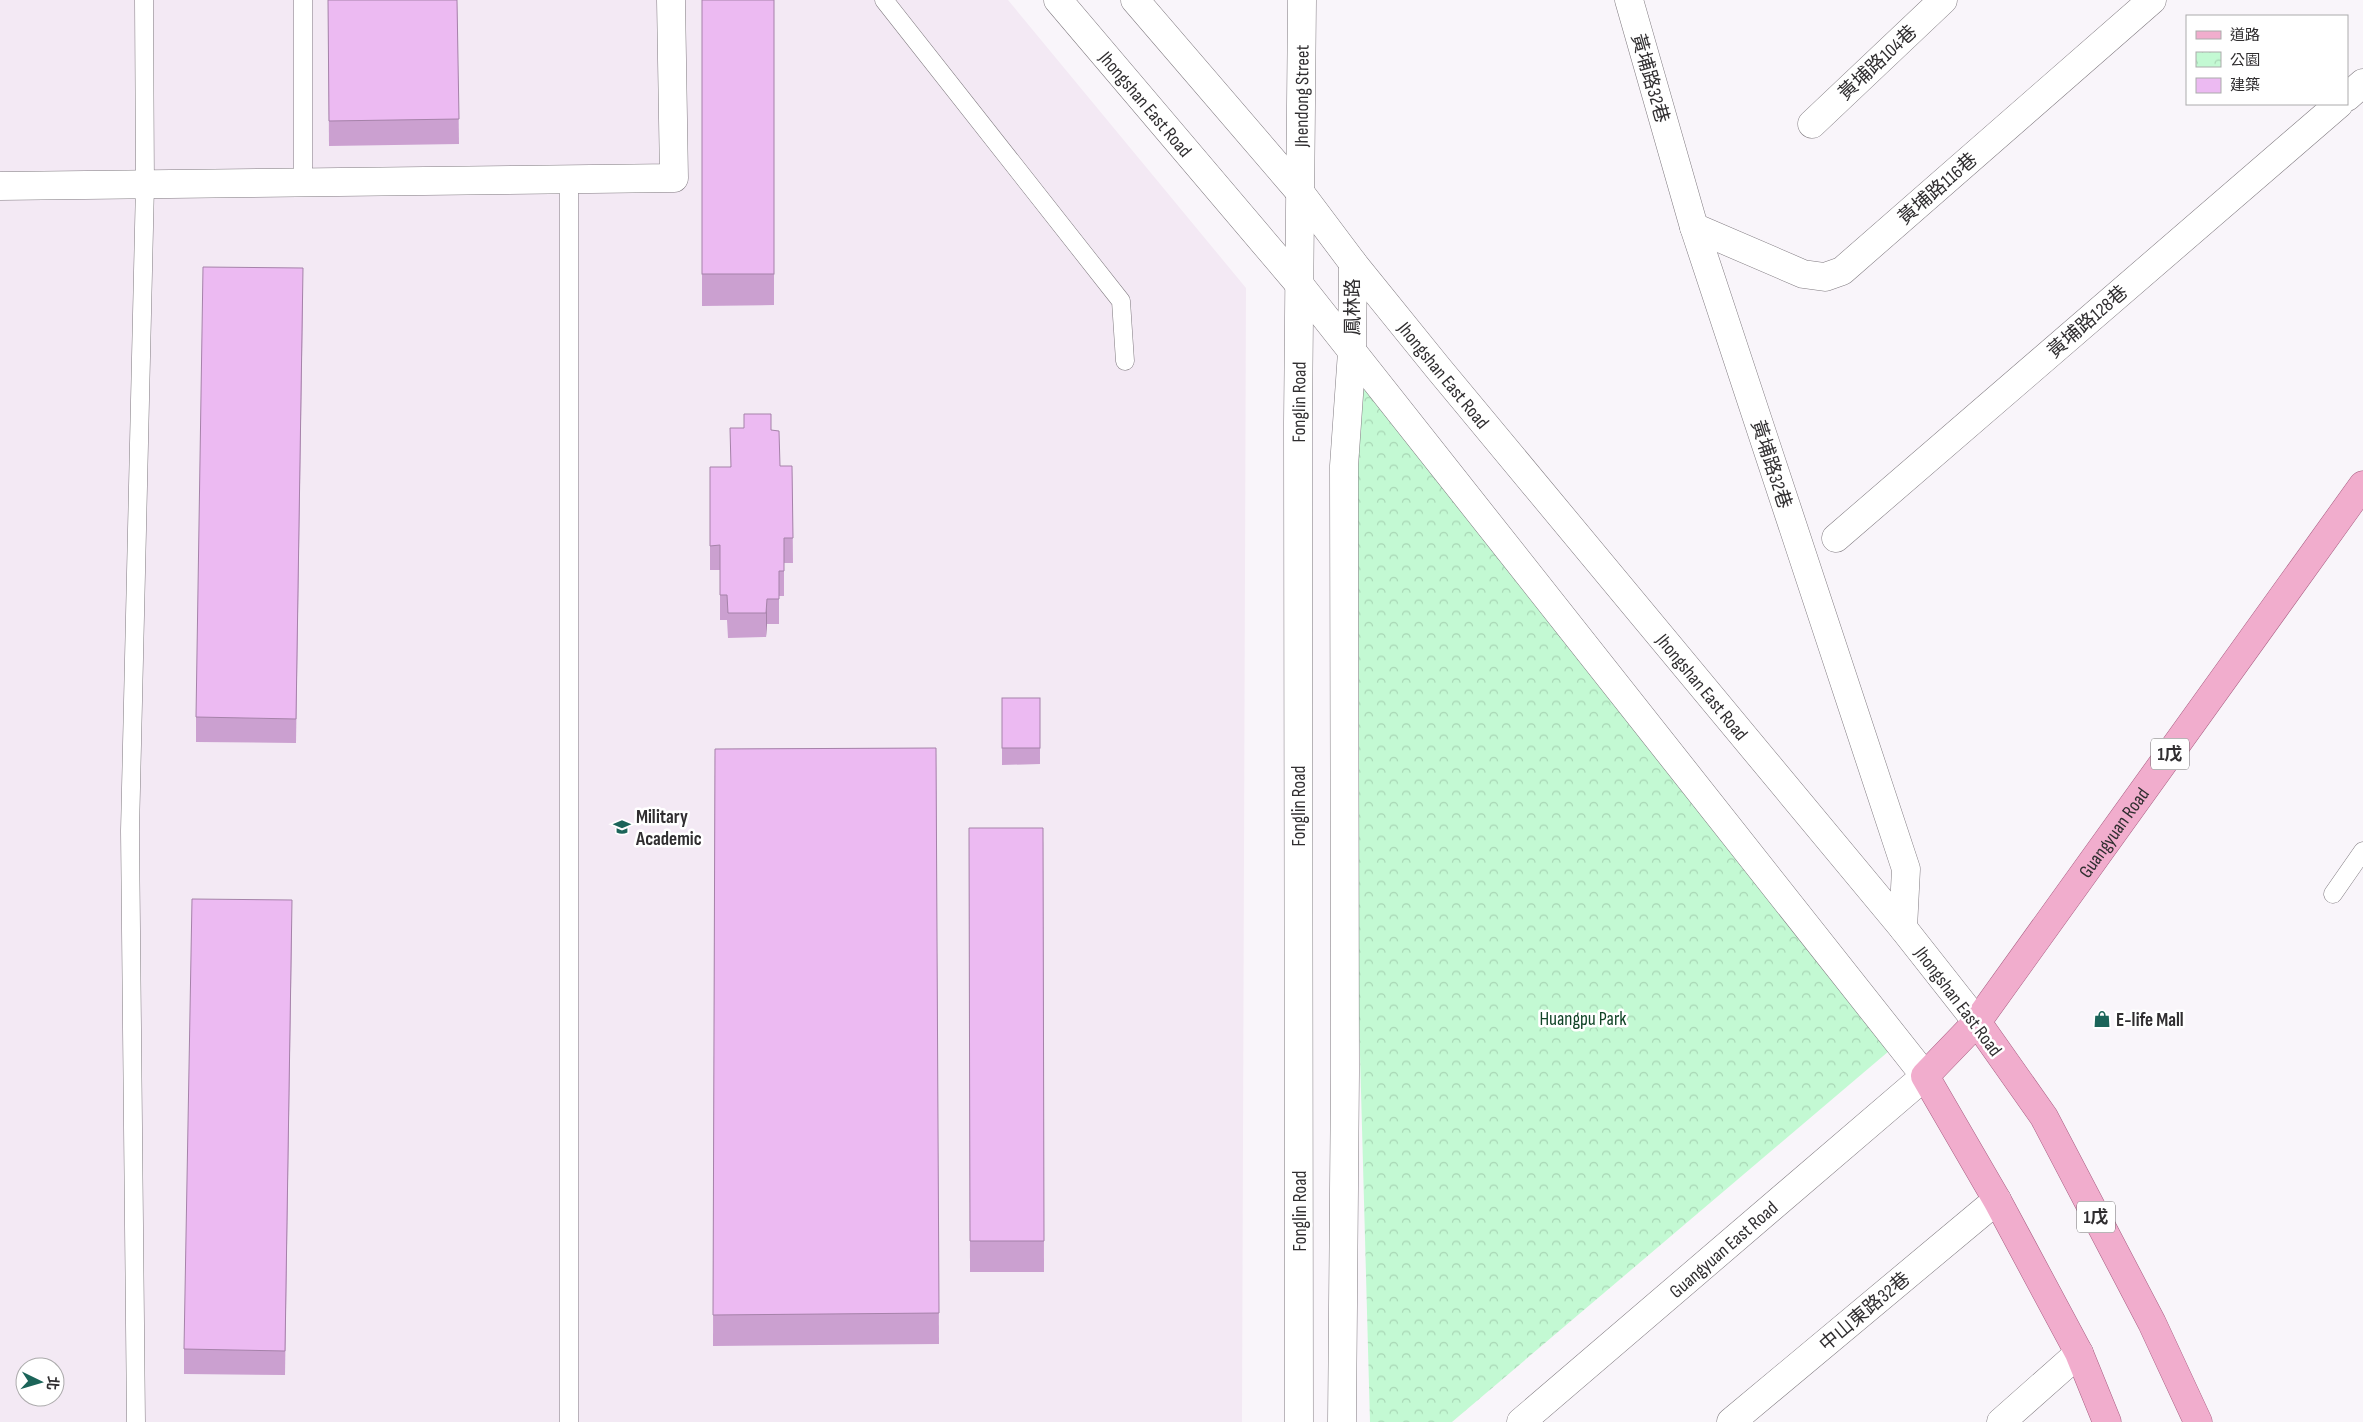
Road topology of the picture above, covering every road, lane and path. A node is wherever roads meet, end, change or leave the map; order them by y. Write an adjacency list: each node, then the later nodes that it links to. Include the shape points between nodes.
1 (144, 0): 17 (lane)
2 (303, 0): 16 (lane)
3 (671, 0): 15 (street, via 674,178)
4 (884, 0): 24 (lane, via 1121,301)
5 (1058, 0): 22 (street, Jhongshan East Road)
6 (1135, 0): 19 (street, Jhongshan East Road)
7 (1302, 0): 19 (street, Jhendong Street)
8 (1629, 0): 20 (street, 黃埔路32巷)
9 (1942, 0): 14 (street, 黃埔路104巷)
10 (2152, 0): 20 (street, 黃埔路116巷, via 1842,271 1825,277 1803,274)
11 (2363, 83): 12 (street)
12 (2348, 96)
13 (2338, 105): 26 (street, 黃埔路128巷)
14 (1812, 124)
15 (568, 179): 16 (street); 35 (lane)
16 (303, 182): 17 (street)
17 (145, 185): 18 (street); 34 (lane, via 130,831)
18 (0, 186)
19 (1298, 191): 21 (street, Jhongshan East Road); 22 (street, Fonglin Road)
20 (1694, 227): 29 (street, 黃埔路32巷, via 1906,868)
21 (1353, 263): 23 (street, 鳳林路); 29 (street, Jhongshan East Road)
22 (1299, 284): 23 (street, Jhongshan East Road); 36 (street, Fonglin Road)
23 (1352, 352): 31 (street, Jhongshan East Road); 37 (street, via 1344,466)
24 (1125, 361)
25 (2363, 485): 30 (main road, Guangyuan Road / 1戊)
26 (1836, 538)
27 (2363, 851): 28 (lane)
28 (2333, 894)
29 (1903, 928): 30 (street, Jhongshan East Road)
30 (1977, 1022): 31 (main road, Guangyuan Road / 1戊); 42 (main road, Jhongshan East Road / 1戊, via 2044,1117 2152,1323)
31 (1925, 1076): 32 (main road, Jhongshan East Road); 38 (street, Guangyuan East Road)
32 (1997, 1200): 33 (main road, Jhongshan East Road); 39 (street, 中山東路32巷)
33 (2079, 1353): 40 (street); 41 (main road, Jhongshan East Road)
34 (136, 1422)
35 (569, 1422)
36 (1299, 1422)
37 (1342, 1422)
38 (1521, 1422)
39 (1731, 1422)
40 (2001, 1422)
41 (2107, 1422)
42 (2198, 1422)

